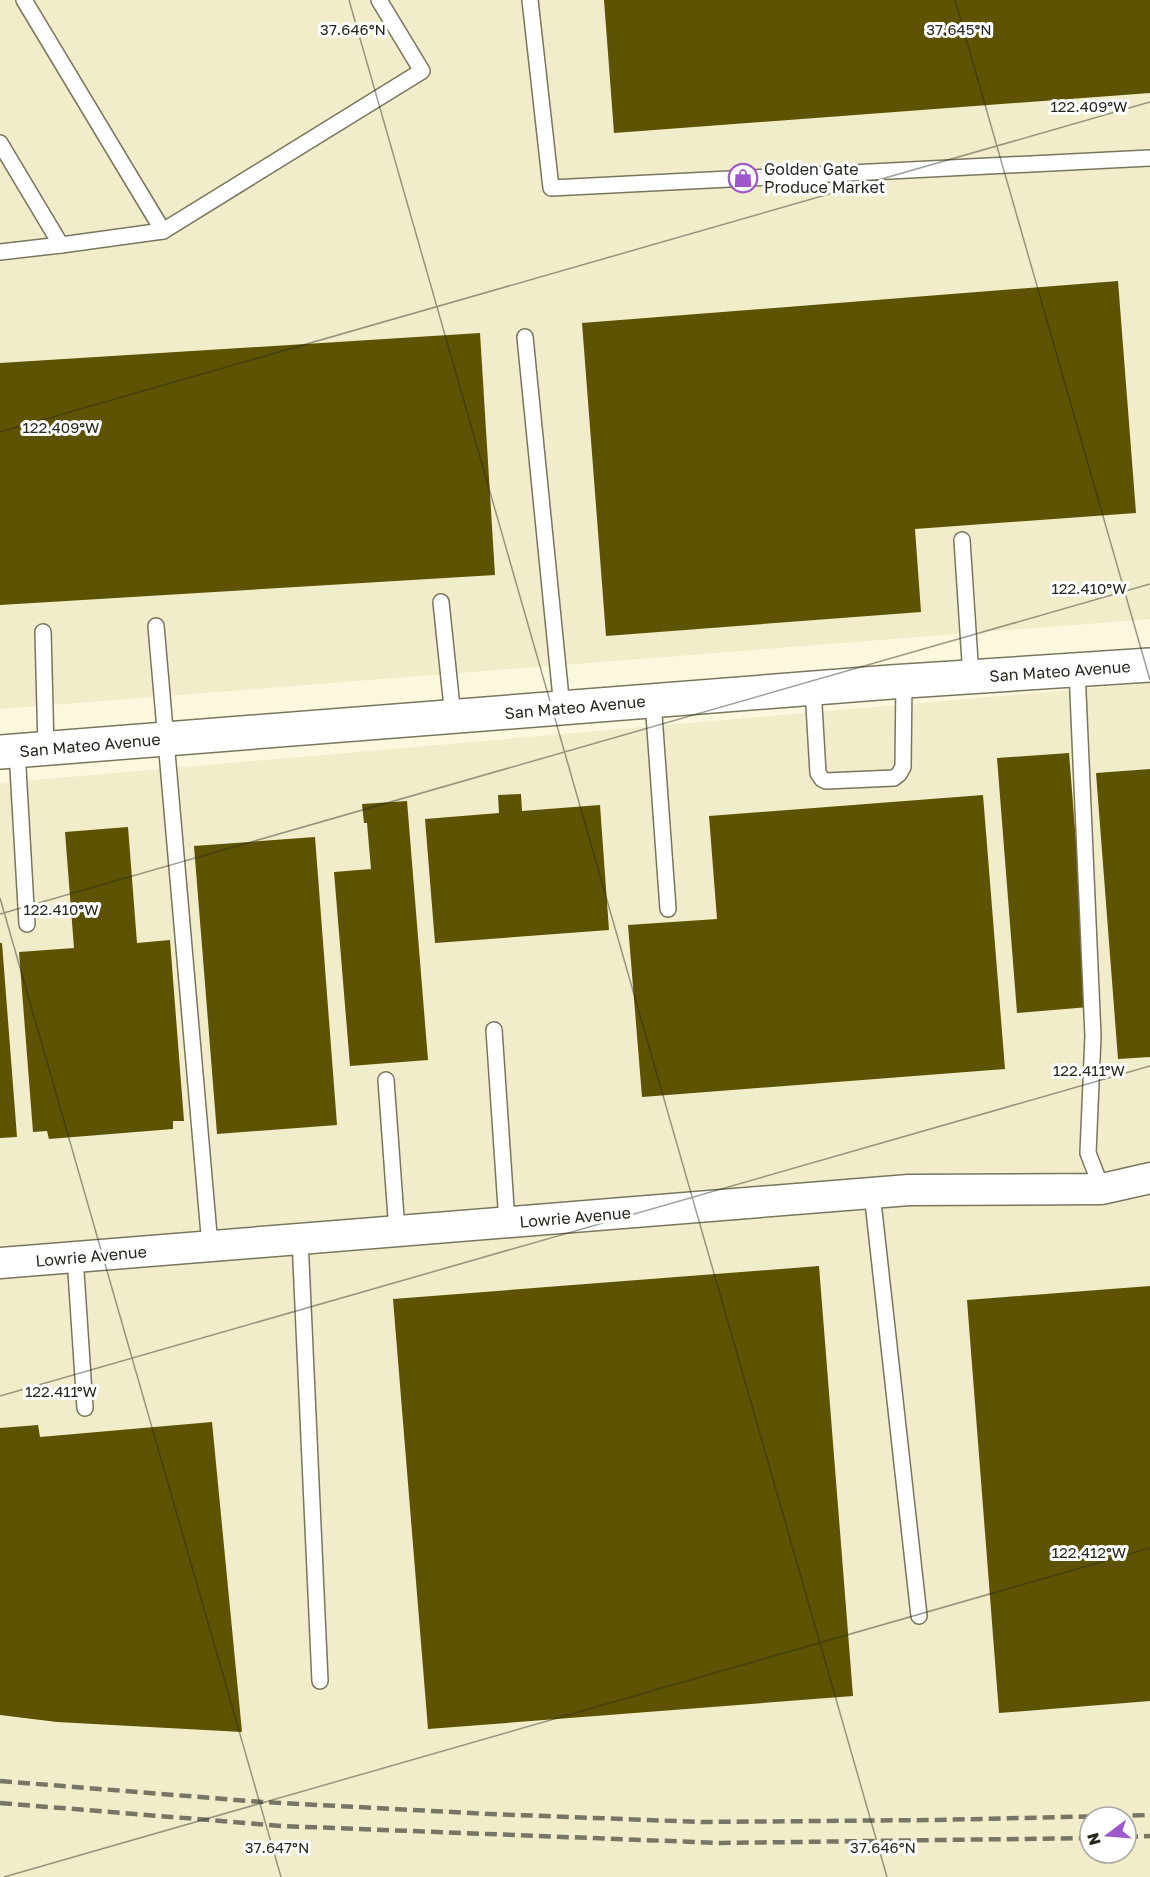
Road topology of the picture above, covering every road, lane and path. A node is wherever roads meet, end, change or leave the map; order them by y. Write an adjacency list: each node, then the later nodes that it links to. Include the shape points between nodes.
1 (24, 0): 6 (lane)
2 (379, 0): 6 (lane, via 422,71)
3 (530, 0): 5 (lane, via 551,188)
4 (0, 143): 7 (lane)
5 (1150, 158)
6 (163, 231): 7 (lane)
7 (61, 245): 8 (lane)
8 (0, 252)
9 (525, 337): 20 (lane)
10 (962, 540): 16 (lane)
11 (441, 602): 21 (lane)
12 (156, 626): 22 (lane)
13 (43, 632): 23 (lane)
14 (1150, 665): 15 (main road, San Mateo Avenue)
15 (1077, 670): 16 (main road, San Mateo Avenue); 29 (lane, via 1093,1036 1088,1153)
16 (971, 677): 17 (main road, San Mateo Avenue)
17 (904, 681): 18 (main road, San Mateo Avenue); 18 (lane, via 903,767 894,778 822,779 818,773)
18 (813, 688): 19 (main road, San Mateo Avenue)
19 (653, 701): 20 (main road, San Mateo Avenue); 24 (lane)
20 (562, 708): 21 (main road, San Mateo Avenue)
21 (453, 717): 22 (main road, San Mateo Avenue)
22 (165, 739): 23 (main road, San Mateo Avenue); 34 (lane)
23 (21, 750): 25 (lane)
24 (668, 909)
25 (27, 924)
26 (494, 1030): 31 (lane)
27 (386, 1080): 32 (lane)
28 (1150, 1178): 29 (street, Lowrie Avenue)
29 (1102, 1189): 30 (street, Lowrie Avenue)
30 (872, 1193): 31 (street, Lowrie Avenue); 38 (lane)
31 (507, 1222): 32 (street, Lowrie Avenue)
32 (397, 1231): 33 (street, Lowrie Avenue)
33 (300, 1239): 34 (street, Lowrie Avenue); 39 (lane)
34 (210, 1246): 35 (street, Lowrie Avenue)
35 (75, 1257): 36 (street, Lowrie Avenue); 37 (lane)
36 (0, 1263)
37 (85, 1408)
38 (919, 1616)
39 (320, 1681)

